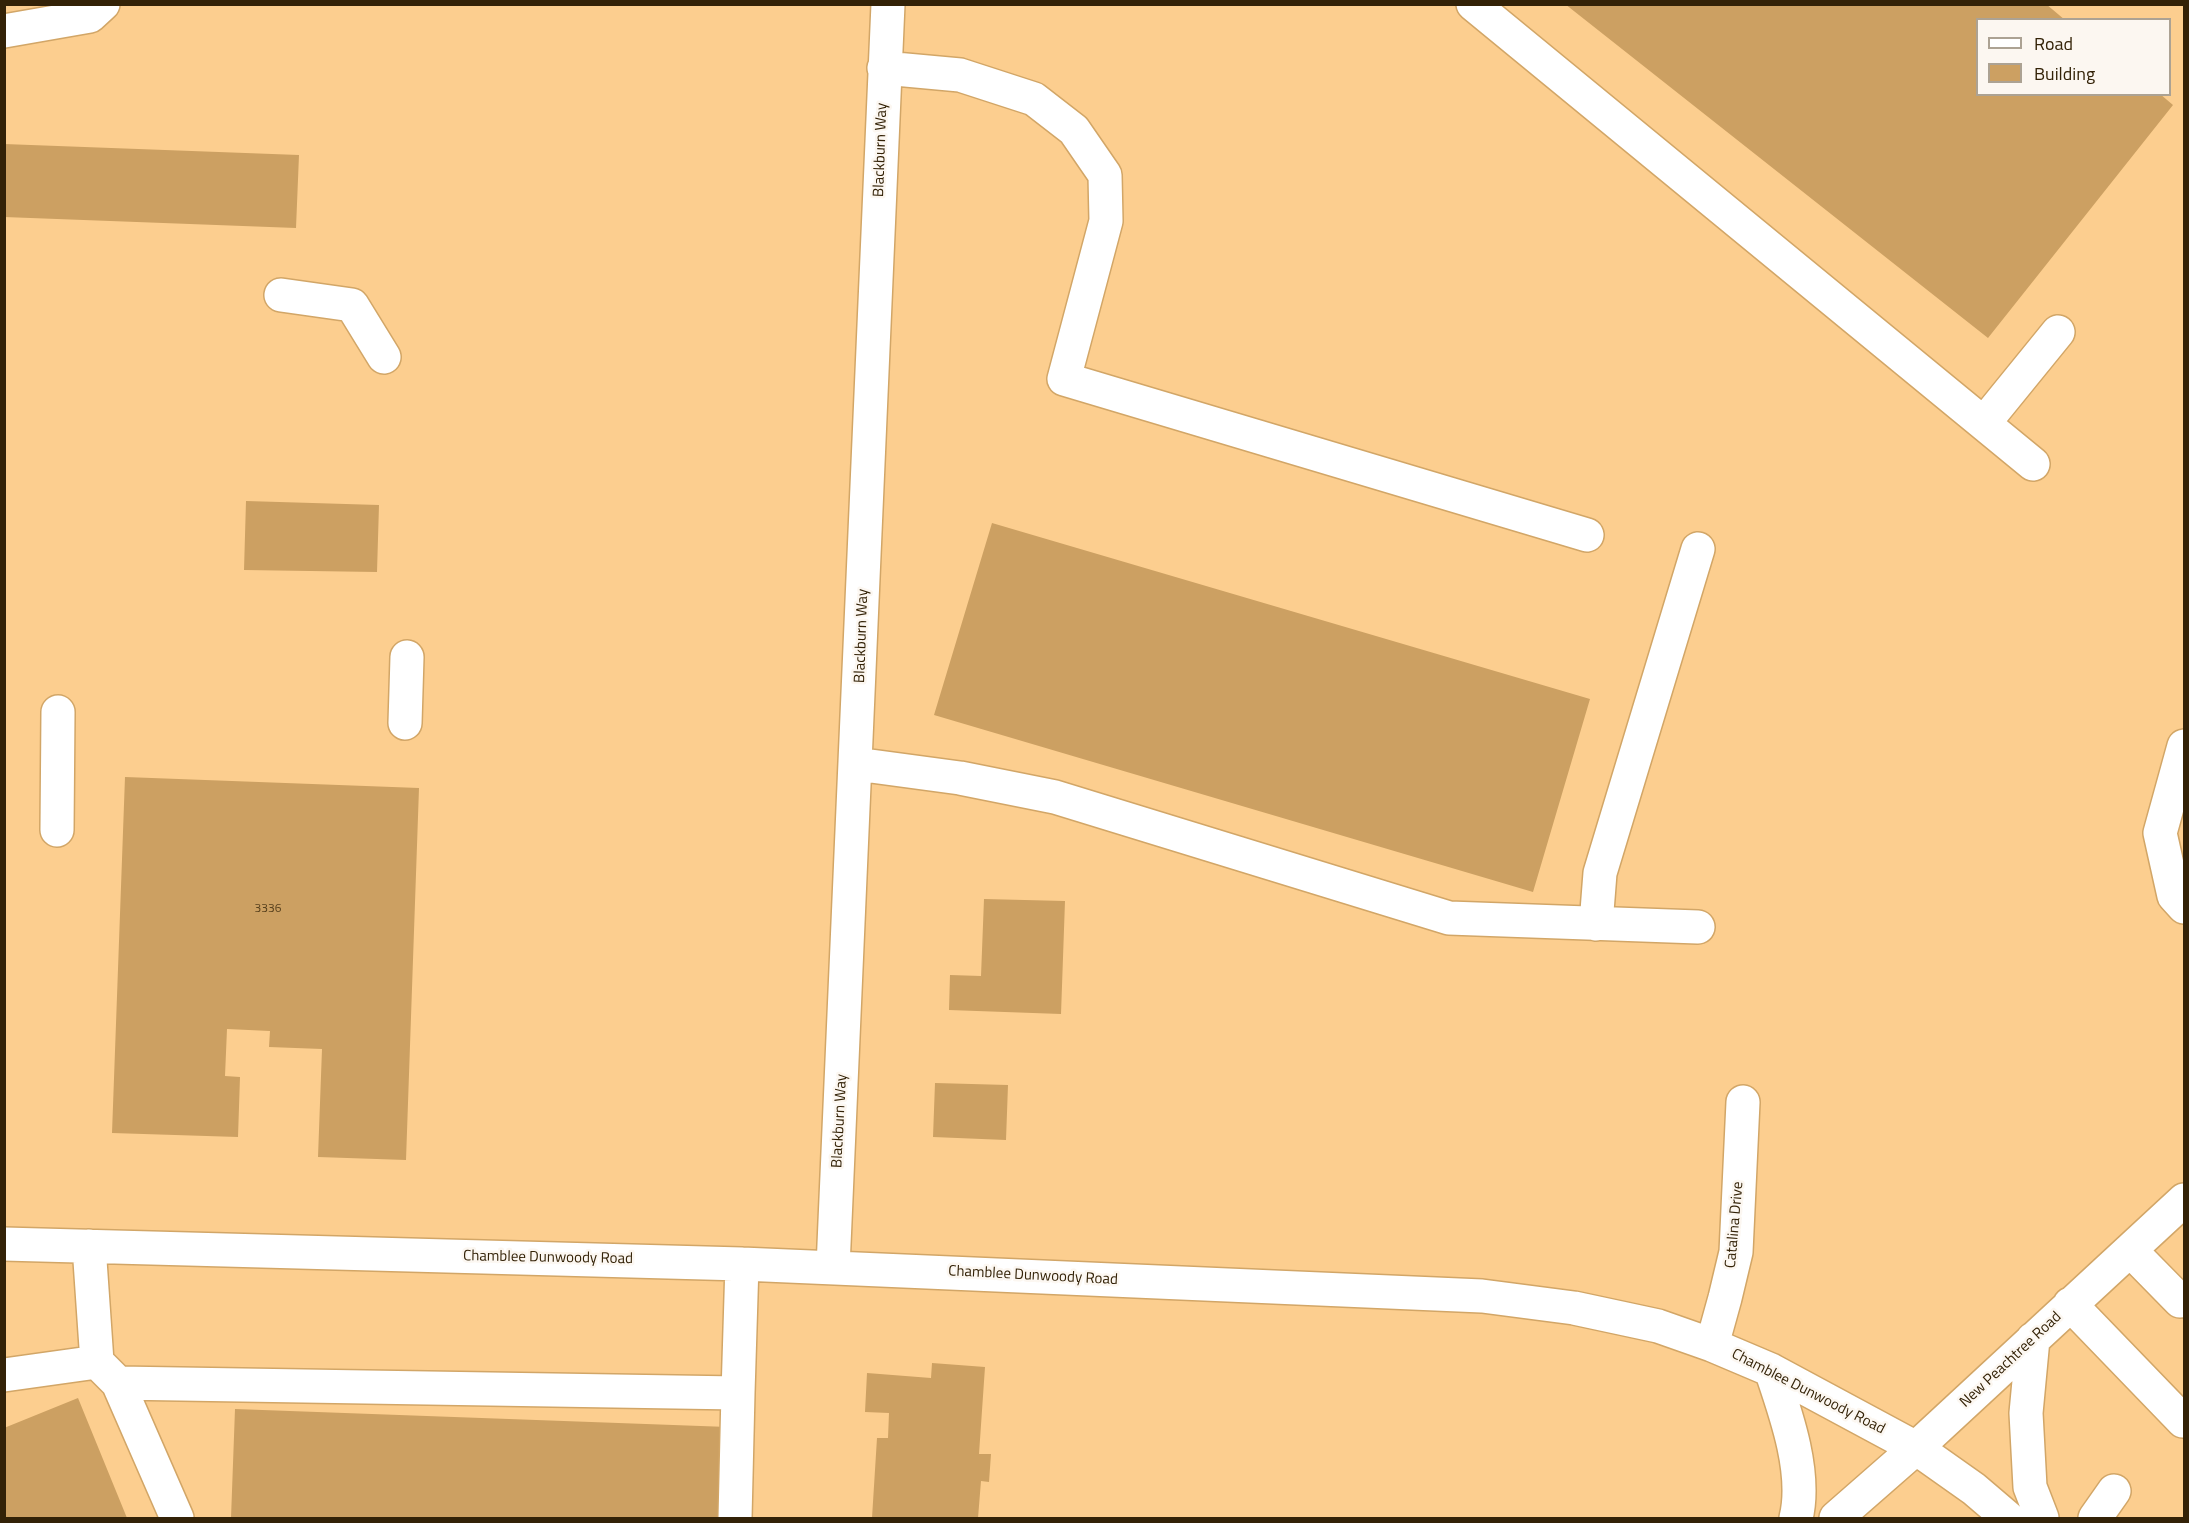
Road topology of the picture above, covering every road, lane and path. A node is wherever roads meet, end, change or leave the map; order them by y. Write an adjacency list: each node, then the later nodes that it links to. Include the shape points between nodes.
1 (103, 4): 4 (street, via 90,16)
2 (888, 4): 5 (street, Blackburn Way)
3 (1473, 4): 9 (street)
4 (4, 31)
5 (884, 68): 11 (street, via 960,75 1034,99 1074,130 1105,175 1106,221 1064,379); 17 (street, Blackburn Way)
6 (281, 296): 8 (street, via 351,305)
7 (2058, 332): 9 (street)
8 (384, 357)
9 (1984, 423): 10 (street)
10 (2033, 464)
11 (1587, 535)
12 (1698, 549): 20 (street, via 1600,873)
13 (407, 657): 15 (street)
14 (58, 712): 18 (street)
15 (405, 723)
16 (2184, 746): 19 (street, via 2160,833 2174,896)
17 (856, 764): 20 (street, via 960,778 1055,797 1449,918); 28 (street, Blackburn Way)
18 (57, 830)
19 (2184, 907)
20 (1596, 924): 21 (street)
21 (1698, 927)
22 (1743, 1102): 32 (street, Catalina Drive, via 1736,1252)
23 (2184, 1200): 26 (street, New Peachtree Road)
24 (4, 1244): 25 (street, Chamblee Dunwoody Road)
25 (89, 1246): 27 (street, Chamblee Dunwoody Road); 34 (street)
26 (2130, 1250): 29 (street); 30 (street, New Peachtree Road)
27 (742, 1263): 28 (street, Chamblee Dunwoody Road); 36 (street)
28 (833, 1267): 32 (street, Chamblee Dunwoody Road, via 1482,1296 1574,1308 1658,1326)
29 (2180, 1301)
30 (2070, 1304): 31 (street, New Peachtree Road); 37 (street)
31 (2033, 1339): 38 (street, New Peachtree Road); 45 (street, via 2026,1413 2030,1488)
32 (1712, 1345): 33 (street, Chamblee Dunwoody Road)
33 (1772, 1370): 38 (street, Chamblee Dunwoody Road); 42 (street, via 1791,1429 1800,1501)
34 (108, 1372): 35 (street); 36 (street); 40 (street)
35 (4, 1375)
36 (738, 1393): 41 (street)
37 (2183, 1421)
38 (1916, 1448): 43 (street, New Peachtree Road); 44 (street, Chamblee Dunwoody Road)
39 (2114, 1491): 46 (street)
40 (177, 1518)
41 (735, 1518)
42 (1796, 1518)
43 (1836, 1518)
44 (2008, 1518)
45 (2042, 1518)
46 (2095, 1518)

